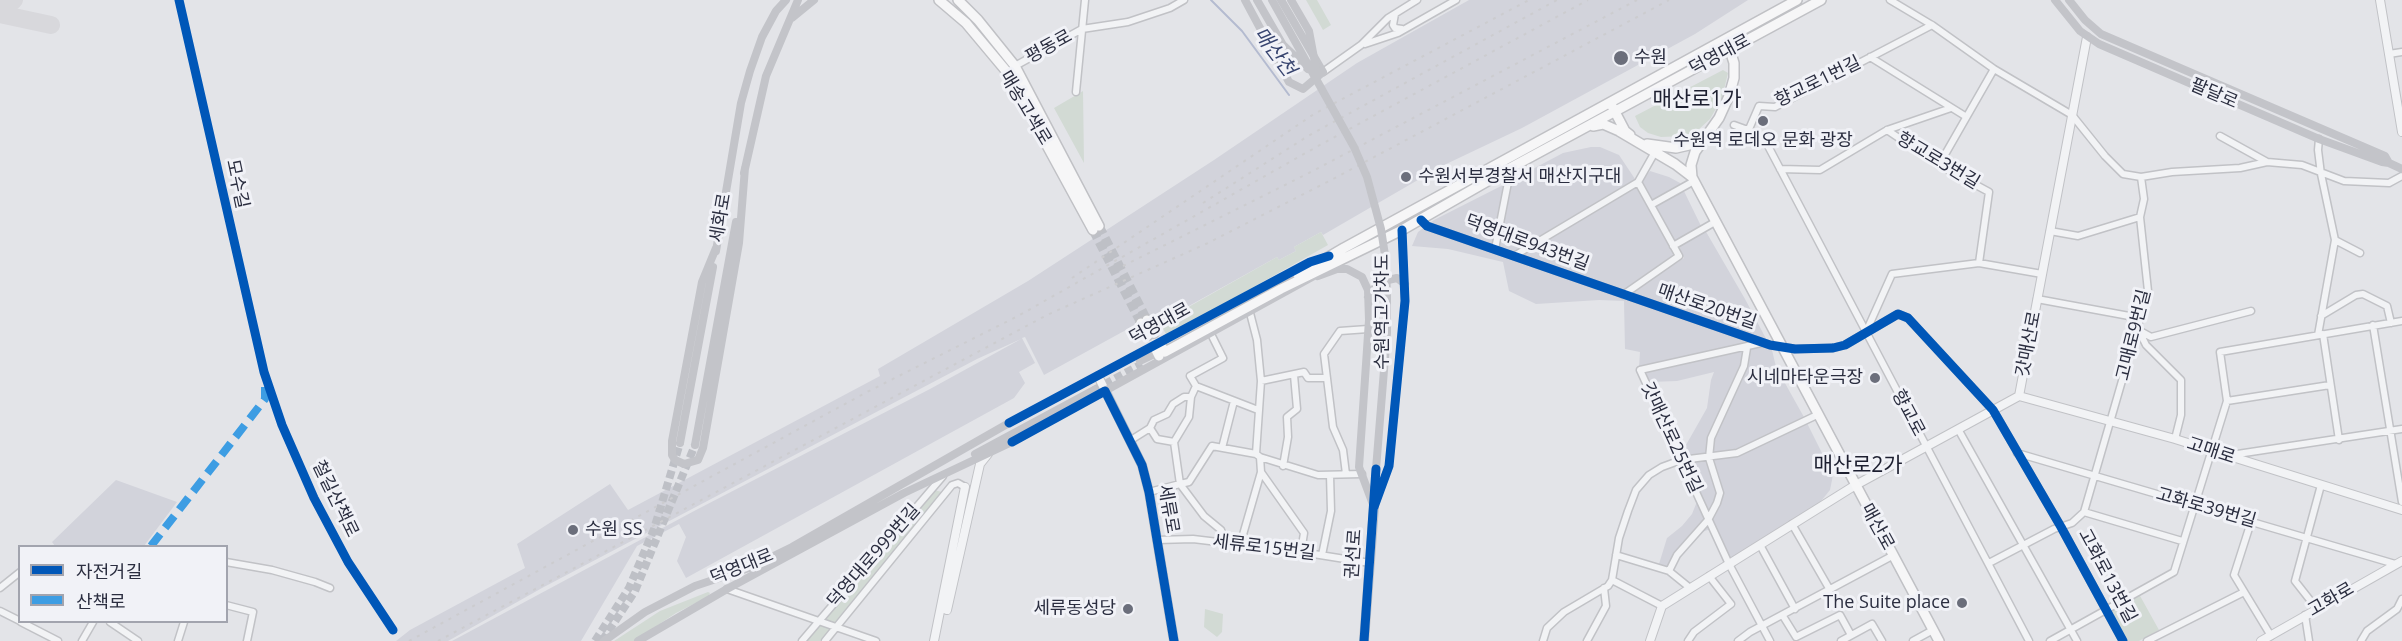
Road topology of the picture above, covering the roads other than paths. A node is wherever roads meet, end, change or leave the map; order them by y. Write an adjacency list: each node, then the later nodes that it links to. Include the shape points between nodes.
1 (780, 0): 22 (main road)
2 (786, 0): 22 (main road, 세화로)
3 (798, 0): 24 (main road, 세화로)
4 (814, 0): 24 (main road)
5 (939, 0): 35 (main road, 매송고색로, via 966,23 1006,72 1096,228)
6 (958, 0): 35 (main road, 매송고색로)
7 (1084, 0): 26 (street, 평동로)
8 (1184, 0): 26 (street, via 1128,22)
9 (1245, 0): 37 (main road, via 1289,82 1303,89)
10 (1257, 0): 37 (main road, bridge, via 1283,45)
11 (1272, 0): 37 (main road, 수원역고가차도, bridge)
12 (1281, 0): 37 (main road)
13 (1291, 0): 37 (main road, bridge, via 1309,31)
14 (1417, 0): 23 (street)
15 (1456, 0): 27 (street)
16 (1797, 0): 29 (main road, 덕영대로)
17 (1821, 0): 31 (main road, 덕영대로)
18 (1890, 0): 25 (street)
19 (2055, 0): 28 (main road, 팔달로)
20 (2069, 0): 54 (main road, 팔달로, via 2085,21 2102,34 2385,156)
21 (2380, 0): 33 (street)
22 (776, 11): 73 (main road, 세화로, via 762,37 741,103)
23 (1396, 13): 27 (street, via 1393,25); 30 (street)
24 (791, 18): 57 (main road, 세화로, via 766,76)
25 (1932, 25): 34 (street, 향교로1번길); 36 (street)
26 (1082, 28): 35 (street, 평동로); 38 (street, 평동로)
27 (1404, 29): 30 (street)
28 (2087, 37): 41 (street, 갓매산로); 50 (main road, 팔달로)
29 (1725, 40): 31 (main road); 39 (main road, 덕영대로)
30 (1361, 45): 37 (street)
31 (1731, 50): 39 (main road, 덕영대로); 47 (main road, via 1732,87 1724,111)
32 (2402, 52): 33 (street)
33 (2389, 54): 48 (street)
34 (1870, 57): 40 (street, 향교로1번길); 45 (street, 향교로1번길, via 1775,107 1759,106 1749,129)
35 (1016, 66)
36 (1994, 69): 41 (street); 42 (street)
37 (1320, 75): 139 (main road, 수원역고가차도, bridge, via 1366,177 1385,255 1387,333)
38 (1076, 92)
39 (1613, 108): 44 (main road, 덕영대로); 51 (main road, via 1625,131); 77 (main road, 덕영대로)
40 (1951, 108): 42 (street, 향교로1번길); 46 (street, 향교로3번길)
41 (2072, 115): 62 (street, via 2123,174); 70 (street, 갓매산로)
42 (1965, 116): 55 (street)
43 (1734, 125): 45 (street, 향교로)
44 (1582, 128): 51 (main road, via 1602,124); 56 (main road, 덕영대로)
45 (1745, 129): 59 (street, 향교로, via 1767,144)
46 (1887, 130): 55 (street, 향교로3번길); 59 (street, 향교로3번길, via 1820,170)
47 (1709, 132): 51 (main road, via 1676,148); 63 (main road, via 1693,157)
48 (2402, 132)
49 (2220, 136): 53 (street)
50 (2319, 139): 54 (main road, 팔달로); 60 (street)
51 (1637, 141): 52 (main road)
52 (1655, 152): 63 (main road); 64 (street)
53 (2266, 162): 60 (street, via 2302,165); 62 (street)
54 (2389, 163): 58 (main road, 팔달로)
55 (1939, 165): 78 (street, 향교로3번길, via 1989,192)
56 (1512, 166): 67 (main road, 덕영대로); 74 (street)
57 (745, 168): 73 (main road, via 739,243 703,448 698,460 684,464 675,460 672,441 702,282); 128 (main road, 세화로)
58 (2402, 169)
59 (1779, 170): 95 (street, 향교로)
60 (2321, 174): 61 (street, via 2367,183 2389,183); 71 (street)
61 (2402, 176)
62 (2141, 177): 66 (street, 고매로9번길, via 2144,200)
63 (1693, 179): 65 (street); 68 (main road, 매산로)
64 (1638, 182): 65 (street); 76 (street)
65 (1651, 205): 72 (street)
66 (2140, 218): 70 (street, via 2078,236); 88 (street, 고매로9번길, via 2148,291)
67 (1421, 220): 69 (main road, 덕영대로); 74 (street, 덕영대로943번길, via 1427,226)
68 (1715, 222): 72 (street); 100 (main road, 매산로)
69 (1402, 230): 77 (main road, 덕영대로); 81 (main road)
70 (2050, 231): 79 (street, 갓매산로)
71 (2335, 240): 75 (street); 87 (street)
72 (1673, 246): 82 (street, via 1679,256)
73 (716, 248): 127 (main road, 세화로)
74 (1495, 249): 76 (street, 덕영대로943번길)
75 (2360, 253)
76 (1514, 256): 82 (street, 덕영대로943번길)
77 (1331, 260): 80 (main road, 덕영대로); 102 (main road, 덕영대로); 103 (main road, 덕영대로, via 1310,262)
78 (1978, 262): 79 (street); 95 (street, via 1892,274)
79 (2042, 274): 84 (street, 갓매산로)
80 (1315, 278): 83 (main road, via 1337,269 1354,271 1366,283); 86 (main road, 덕영대로)
81 (1405, 284): 83 (main road, via 1397,278 1379,282); 154 (main road, via 1389,466)
82 (1623, 295): 99 (street, 매산로20번길)
83 (1368, 297): 94 (main road)
84 (2037, 299): 88 (street); 111 (street, 갓매산로)
85 (2251, 311): 93 (street, via 2151,337)
86 (1250, 313): 97 (main road, 덕영대로); 107 (street)
87 (2320, 316): 91 (street, via 2363,294 2387,306); 98 (street)
88 (2140, 318): 93 (street, 고매로9번길)
89 (2402, 321): 91 (street)
90 (1144, 322): 96 (main road)
91 (2391, 322): 92 (street)
92 (2373, 325): 98 (street); 122 (street)
93 (2138, 328): 118 (street, 고매로9번길); 123 (street, via 2146,345 2181,380 2181,415)
94 (1368, 329): 106 (street, via 1340,332 1324,354); 143 (main road, via 1359,467)
95 (1865, 332): 100 (street, 매산로20번길, via 1833,348); 116 (street, 매산로20번길, via 1898,315 1908,318); 130 (street, 향교로)
96 (1151, 334)
97 (1211, 334): 103 (main road, 덕영대로); 109 (street, via 1223,358 1190,376)
98 (2321, 334): 108 (street); 114 (street, via 2220,352)
99 (1761, 343): 100 (street, 매산로20번길); 101 (street, 갓매산로25번길)
100 (1781, 347): 117 (main road, 매산로)
101 (1747, 348): 136 (street, via 1744,366 1711,438); 137 (street, 갓매산로25번길, via 1640,370)
102 (1160, 351): 103 (main road, 덕영대로)
103 (1140, 364): 105 (main road, 덕영대로); 110 (main road, 덕영대로)
104 (1294, 375): 106 (street, via 1304,372 1308,378); 107 (street); 138 (street, via 1297,409 1287,417)
105 (1098, 376): 110 (street, 세류로); 146 (main road, 덕영대로, via 1009,423)
106 (1327, 378): 142 (street, via 1333,427 1343,450)
107 (1261, 381): 115 (street)
108 (2330, 385): 114 (street); 125 (street)
109 (1196, 386): 112 (street); 113 (street)
110 (1105, 391): 124 (street, 세류로); 132 (main road, 덕영대로)
111 (2019, 396): 116 (street, 갓매산로); 118 (street, 고매로)
112 (1191, 397): 119 (street, via 1173,404); 126 (street, via 1189,417)
113 (1234, 401): 115 (street); 129 (street)
114 (2228, 401): 131 (street)
115 (1258, 410): 134 (street)
116 (1993, 410): 120 (street, 갓매산로); 133 (street, 고화로13번길)
117 (1817, 415): 136 (street, via 1737,453); 149 (main road, 매산로)
118 (2111, 421): 123 (street, 고매로); 145 (street, 고매로9번길)
119 (1150, 428): 124 (street); 126 (street, via 1157,439)
120 (1958, 429): 130 (street, 갓매산로); 165 (street)
121 (2402, 429): 122 (street)
122 (2391, 431): 125 (street); 152 (street)
123 (2175, 439): 131 (street, 고매로)
124 (1131, 440): 151 (street, 세류로)
125 (2339, 440): 135 (street)
126 (1174, 442): 147 (street)
127 (680, 443)
128 (695, 445)
129 (1222, 447): 134 (street); 147 (street, via 1212,446 1189,482)
130 (1926, 447): 149 (street, 갓매산로); 175 (street, 향교로)
131 (2213, 452): 135 (street, 고매로); 153 (street)
132 (989, 453): 140 (main road, 덕영대로); 193 (street, via 980,464)
133 (2017, 453): 145 (street, 고화로39번길); 160 (street, 고화로13번길)
134 (1258, 456): 138 (street); 141 (street)
135 (2226, 456): 148 (street, 고매로)
136 (1709, 458): 137 (street); 157 (street, via 1720,493)
137 (1681, 460): 157 (street, 갓매산로25번길); 170 (street, via 1649,475 1636,490)
138 (1284, 466): 144 (street, via 1318,476)
139 (1376, 469): 154 (main road, 권선로)
140 (945, 472): 146 (main road, 덕영대로); 146 (main road, 덕영대로, via 1093,388); 199 (street, 덕영대로999번길)
141 (1261, 472): 166 (street); 168 (street, via 1304,533)
142 (1346, 474): 143 (street); 144 (street)
143 (1362, 474): 154 (main road)
144 (1330, 475): 169 (street, via 1331,511)
145 (2094, 475): 153 (street, 고화로39번길); 156 (street, 고매로9번길)
146 (915, 482): 185 (main road, 덕영대로); 215 (main road, 덕영대로, via 749,568 695,586 645,612)
147 (1180, 484): 151 (street); 164 (street, via 1204,516 1221,530)
148 (2321, 485): 155 (street, 고매로); 161 (street)
149 (1854, 486): 159 (street, 갓매산로); 171 (main road, 매산로)
150 (965, 487): 193 (street); 204 (street, via 952,485)
151 (1149, 492): 162 (street, 세류로)
152 (2402, 502)
153 (2195, 505): 158 (street, 고화로39번길); 163 (street)
154 (1374, 507): 174 (street, 권선로)
155 (2402, 510)
156 (2084, 512): 160 (street); 163 (street)
157 (1708, 520): 176 (street, 갓매산로25번길); 177 (street, via 1685,543)
158 (2251, 522): 161 (street, 고화로39번길); 187 (street, via 2234,575)
159 (1792, 524): 167 (street, 갓매산로); 186 (street)
160 (2061, 527): 165 (street); 194 (street, 고화로13번길)
161 (2307, 538): 173 (street, 고화로39번길); 192 (street, via 2295,581)
162 (1157, 540): 164 (street, 세류로15번길); 221 (street, 세류로)
163 (2182, 542): 194 (street, via 2174,572)
164 (1226, 543): 166 (street, 세류로15번길)
165 (2023, 544): 175 (street); 207 (street)
166 (1240, 545): 168 (street, 세류로15번길)
167 (1760, 545): 176 (street, 갓매산로); 191 (street)
168 (1301, 552): 169 (street, 세류로15번길)
169 (1322, 555): 174 (street, 세류로15번길)
170 (1616, 555): 177 (street); 180 (street)
171 (1893, 556): 186 (street); 206 (main road, 매산로)
172 (228, 562): 182 (street, via 272,570)
173 (2398, 562): 192 (street, 고화로)
174 (1370, 563): 222 (street, 권선로)
175 (1989, 563): 232 (street, 향교로)
176 (1729, 564): 179 (street, 갓매산로); 205 (street, 갓매산로25번길)
177 (1669, 571): 184 (street)
178 (18, 574): 181 (street)
179 (1709, 576): 184 (street, 갓매산로); 226 (street, via 1731,604)
180 (1612, 579): 183 (street); 190 (street)
181 (0, 588)
182 (330, 588)
183 (1604, 588): 223 (street, via 1564,612 1547,628); 224 (street, via 1605,606)
184 (1690, 588): 190 (street, 갓매산로)
185 (727, 589): 199 (street); 216 (main road, 덕영대로)
186 (1830, 590): 191 (street)
187 (2244, 592): 208 (street); 236 (street)
188 (2402, 599): 239 (street, via 2397,609 2367,631)
189 (228, 606): 214 (street, via 253,612)
190 (1662, 606): 225 (street)
191 (1795, 609): 197 (street)
192 (2317, 609): 196 (street, 고화로)
193 (944, 610): 220 (street)
194 (2106, 610): 207 (street); 235 (street, 고화로13번길)
195 (0, 611): 198 (street)
196 (2306, 615): 208 (street, 고화로); 238 (street)
197 (1783, 616): 205 (street); 209 (street, via 1796,637 1840,615)
198 (18, 620)
199 (818, 621): 204 (street); 217 (street, 덕영대로999번길)
200 (24, 623): 210 (street)
201 (92, 623): 211 (street)
202 (113, 623): 212 (street)
203 (183, 623): 213 (street)
204 (836, 627): 218 (street); 219 (street)
205 (1762, 627): 227 (street); 228 (street, 갓매산로25번길)
206 (1933, 630): 230 (street); 231 (main road, 매산로)
207 (2071, 630): 233 (street); 234 (street)
208 (2271, 636): 237 (street, 고화로)
209 (1847, 639): 229 (street, via 1872,624)
210 (58, 641)
211 (82, 641)
212 (138, 641)
213 (178, 641)
214 (247, 641)
215 (604, 641)
216 (638, 641)
217 (802, 641)
218 (825, 641)
219 (876, 641)
220 (934, 641)
221 (1174, 641)
222 (1364, 641)
223 (1543, 641)
224 (1587, 641)
225 (1650, 641)
226 (1688, 641)
227 (1738, 641)
228 (1770, 641)
229 (1882, 641)
230 (1913, 641)
231 (1939, 641)
232 (2029, 641)
233 (2050, 641)
234 (2078, 641)
235 (2123, 641)
236 (2147, 641)
237 (2261, 641)
238 (2309, 641)
239 (2361, 641)

